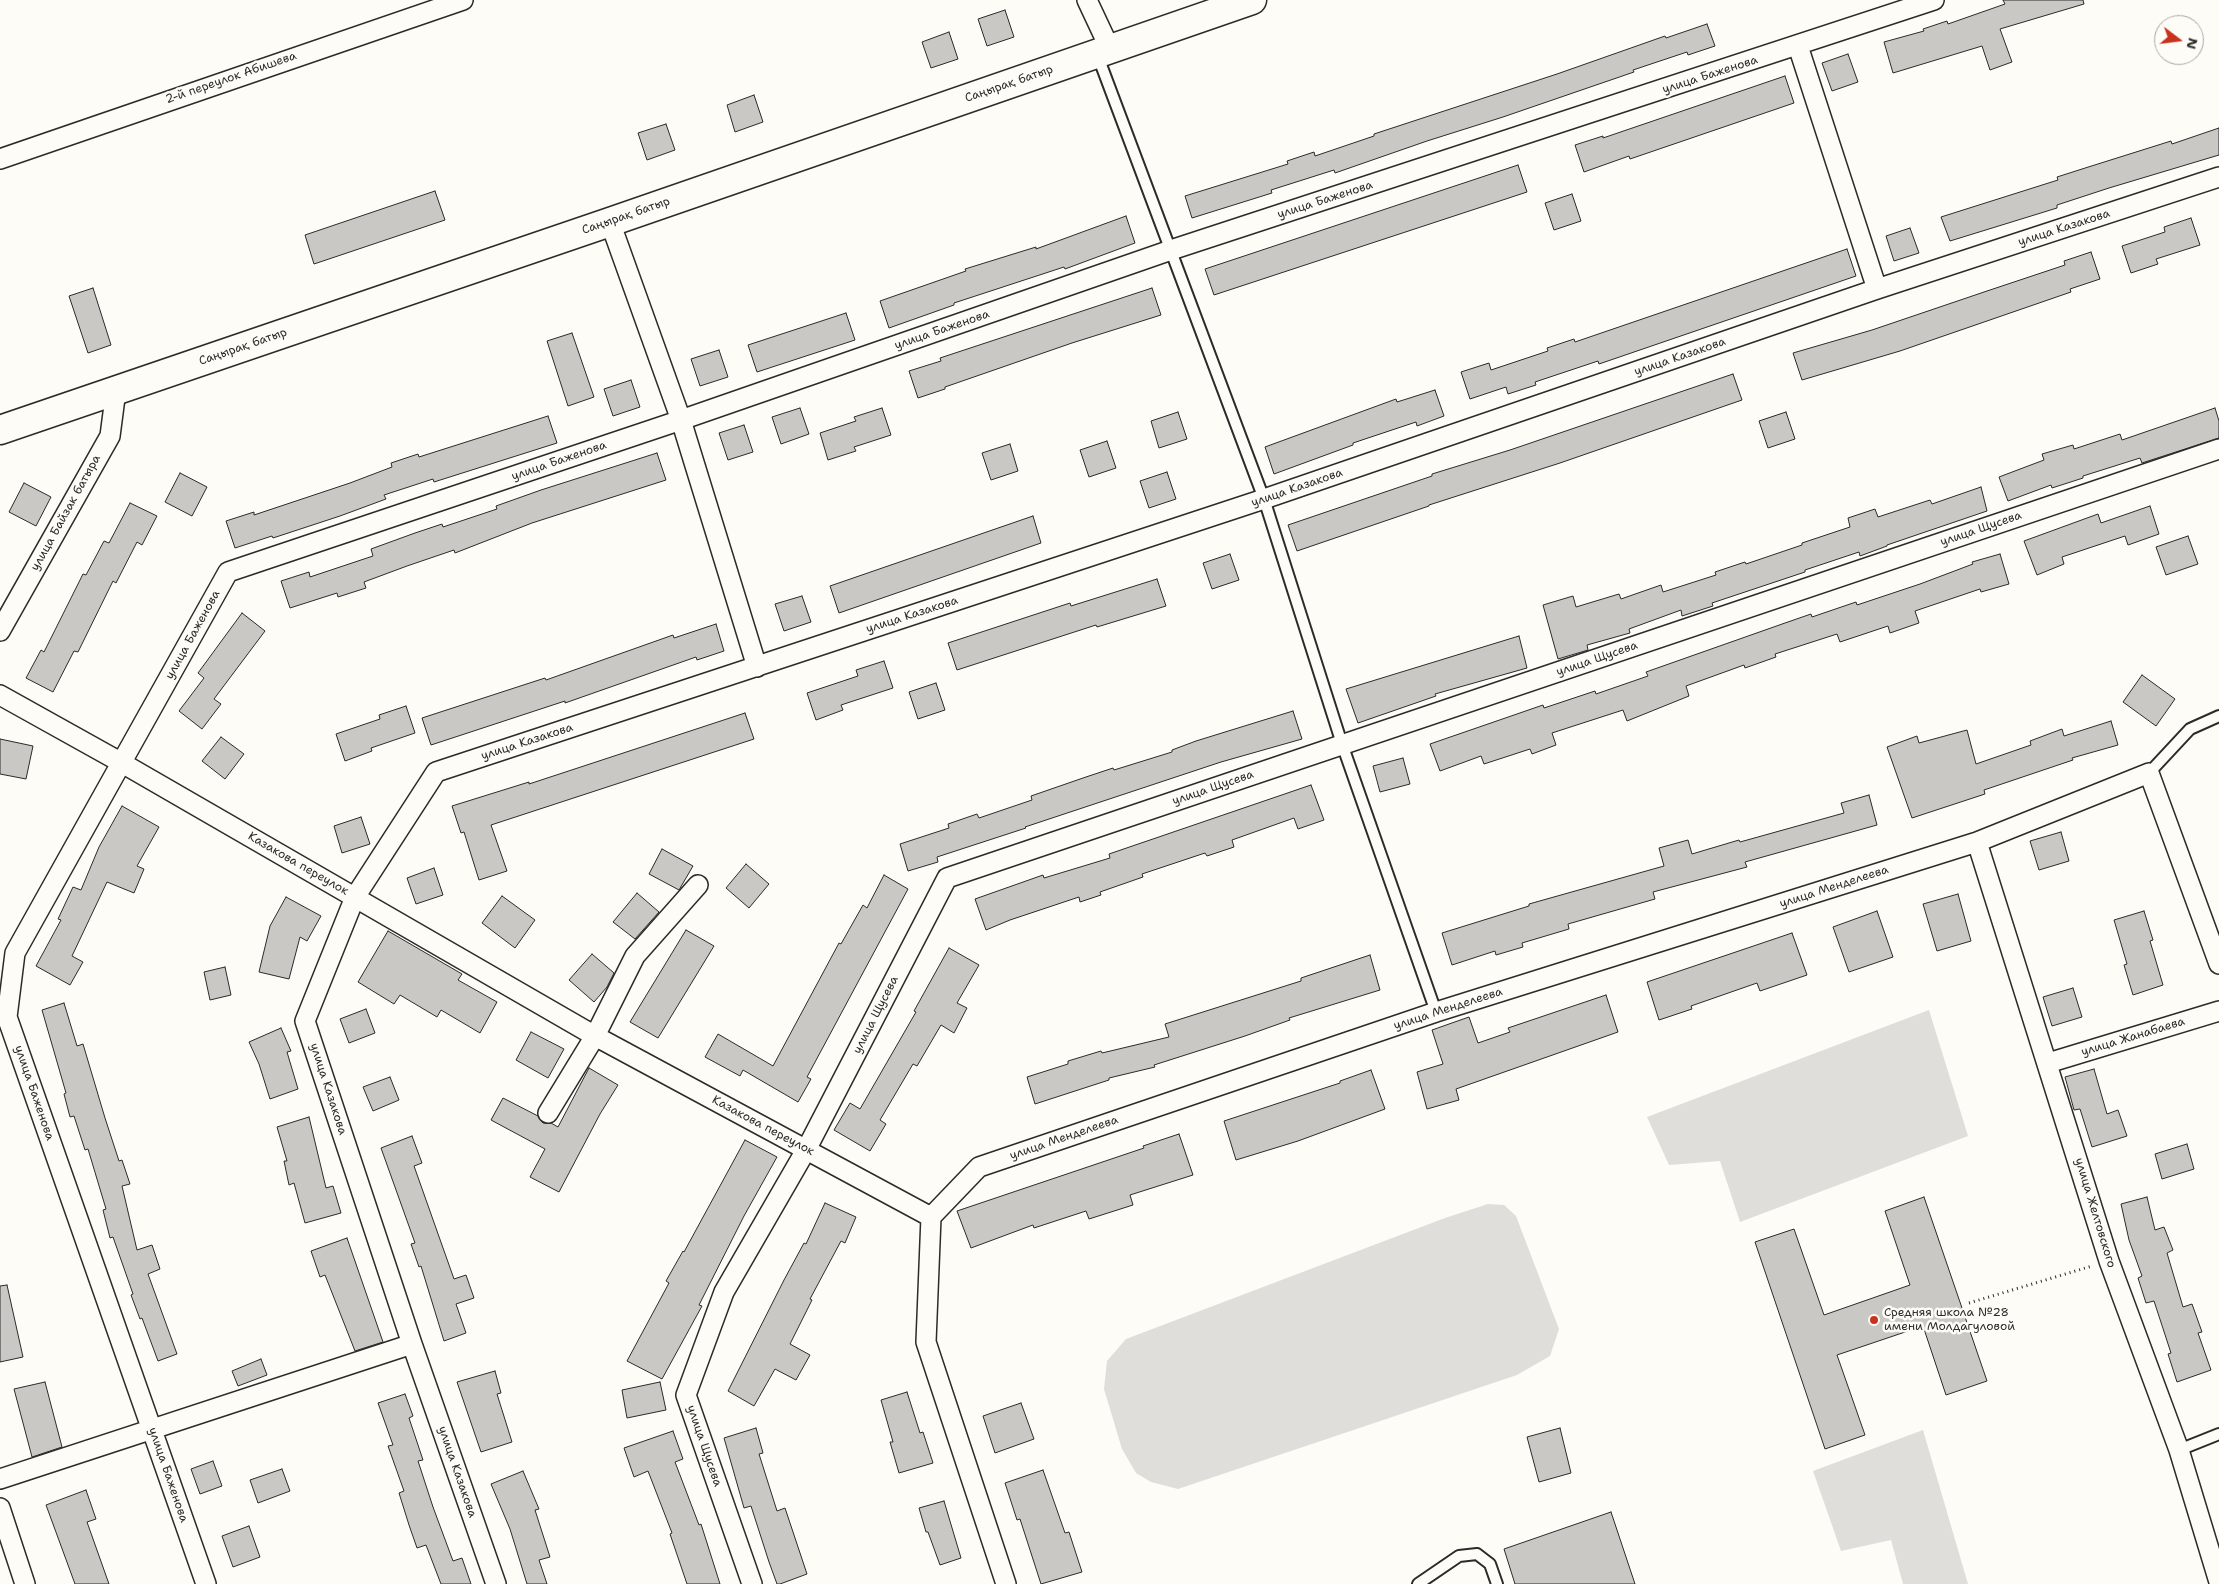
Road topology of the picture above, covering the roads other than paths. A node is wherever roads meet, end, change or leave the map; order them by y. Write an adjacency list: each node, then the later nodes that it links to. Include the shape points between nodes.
1 (463, 0): 7 (street, 2-й переулок Абишева)
2 (1087, 0): 6 (street)
3 (1252, 0): 6 (street, Саңырақ батыр)
4 (1934, 0): 5 (street, улица Баженова)
5 (1798, 46): 10 (street, улица Баженова); 11 (street)
6 (1103, 51): 9 (street, Саңырақ батыр); 10 (lane)
7 (0, 159)
8 (2219, 177): 11 (street, улица Казакова)
9 (610, 222): 12 (street, Саңырақ батыр); 13 (street)
10 (1171, 250): 13 (street, улица Баженова); 16 (lane)
11 (1877, 289): 16 (street, улица Казакова)
12 (116, 390): 14 (street, Саңырақ батыр); 17 (street, улица Байзак батыра, via 110,436)
13 (681, 420): 18 (street); 22 (street, улица Баженова, via 228,572)
14 (0, 430)
15 (2219, 449): 21 (street, улица Щусева)
16 (1264, 499): 18 (street, улица Казакова); 21 (lane)
17 (0, 631)
18 (757, 667): 26 (street, улица Казакова, via 436,772)
19 (0, 695): 22 (street, Казакова переулок)
20 (2219, 716): 23 (lane, via 2190,729)
21 (1342, 744): 29 (lane); 33 (street, улица Щусева, via 947,878)
22 (122, 763): 26 (street, Казакова переулок); 36 (street, улица Баженова, via 15,953 7,1017)
23 (2149, 773): 24 (street, улица Менделеева); 27 (street)
24 (1977, 842): 29 (street, улица Менделеева); 31 (street, улица Желтовского)
25 (698, 885): 30 (street, via 635,956)
26 (355, 897): 30 (street, Казакова переулок); 35 (street, улица Казакова, via 306,1021)
27 (2219, 964)
28 (2219, 1011): 31 (street, улица Жанабаева)
29 (1436, 1012): 34 (street, улица Менделеева, via 979,1167)
30 (595, 1036): 32 (street); 33 (street, Казакова переулок)
31 (2048, 1063): 38 (street, улица Желтовского, via 2109,1261)
32 (548, 1113)
33 (806, 1150): 34 (street, Казакова переулок); 45 (street, улица Щусева, via 724,1292 686,1396)
34 (931, 1217): 46 (street, via 926,1342)
35 (412, 1344): 36 (street); 44 (street, улица Казакова)
36 (153, 1431): 39 (street); 43 (street, улица Баженова)
37 (2219, 1434): 38 (lane)
38 (2179, 1450): 41 (street, улица Желтовского)
39 (0, 1479)
40 (0, 1508): 42 (street)
41 (2219, 1582)
42 (25, 1584)
43 (206, 1584)
44 (496, 1584)
45 (752, 1584)
46 (1006, 1584)
47 (1418, 1584): 48 (lane, via 1459,1556 1477,1554 1490,1564)
48 (1497, 1584)

